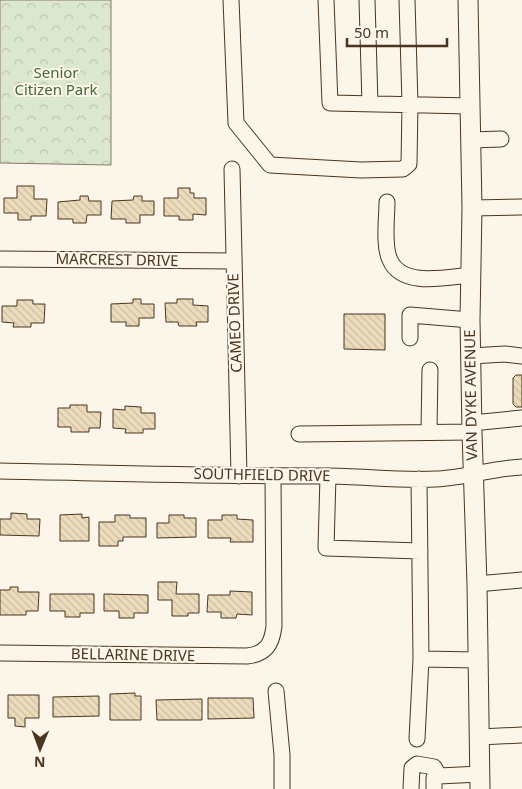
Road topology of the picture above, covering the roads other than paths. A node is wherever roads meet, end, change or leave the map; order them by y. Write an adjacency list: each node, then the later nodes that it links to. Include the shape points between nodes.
1 (232, 0): 7 (street, via 236,123 270,165 403,169 409,164)
2 (326, 0): 6 (street, via 330,103)
3 (367, 0): 6 (street)
4 (407, 0): 7 (street)
5 (468, 0): 8 (main road, VAN DYKE AVENUE)
6 (370, 104): 7 (street)
7 (410, 104): 8 (street)
8 (471, 106): 10 (main road, VAN DYKE AVENUE)
9 (501, 139): 10 (street)
10 (471, 140): 14 (main road, VAN DYKE AVENUE)
11 (232, 170): 16 (street, CAMEO DRIVE)
12 (387, 202): 17 (street, via 387,249 396,268 412,278)
13 (522, 207): 14 (street)
14 (472, 208): 17 (main road, VAN DYKE AVENUE)
15 (0, 258): 16 (street, MARCREST DRIVE)
16 (233, 261): 30 (street, CAMEO DRIVE)
17 (471, 275): 18 (main road, VAN DYKE AVENUE)
18 (470, 320): 19 (street, via 410,315); 20 (main road, VAN DYKE AVENUE)
19 (410, 338)
20 (471, 356): 21 (street); 24 (main road, VAN DYKE AVENUE)
21 (522, 356)
22 (430, 370): 25 (street)
23 (522, 418): 24 (street)
24 (472, 428): 25 (street); 29 (main road, VAN DYKE AVENUE)
25 (429, 431): 26 (street)
26 (299, 434)
27 (522, 467): 29 (street, SOUTHFIELD DRIVE)
28 (0, 471): 30 (street, SOUTHFIELD DRIVE)
29 (472, 475): 33 (street, SOUTHFIELD DRIVE); 36 (main road, VAN DYKE AVENUE)
30 (239, 476): 31 (street, SOUTHFIELD DRIVE)
31 (272, 476): 32 (street, SOUTHFIELD DRIVE); 37 (street, BELLARINE DRIVE, via 274,626 265,650 254,656)
32 (328, 476): 33 (street, SOUTHFIELD DRIVE); 34 (street, via 326,548)
33 (419, 479): 34 (street)
34 (420, 551): 38 (street)
35 (522, 580): 36 (street)
36 (477, 584): 39 (main road, VAN DYKE AVENUE)
37 (0, 653)
38 (421, 660): 39 (street); 43 (street)
39 (478, 660): 42 (main road, VAN DYKE AVENUE)
40 (276, 691): 46 (street)
41 (522, 735): 42 (street)
42 (479, 737): 44 (main road, VAN DYKE AVENUE)
43 (417, 740)
44 (480, 782): 45 (street)
45 (436, 783): 47 (street, via 434,767 418,764 412,768)
46 (282, 789)
47 (411, 789)

